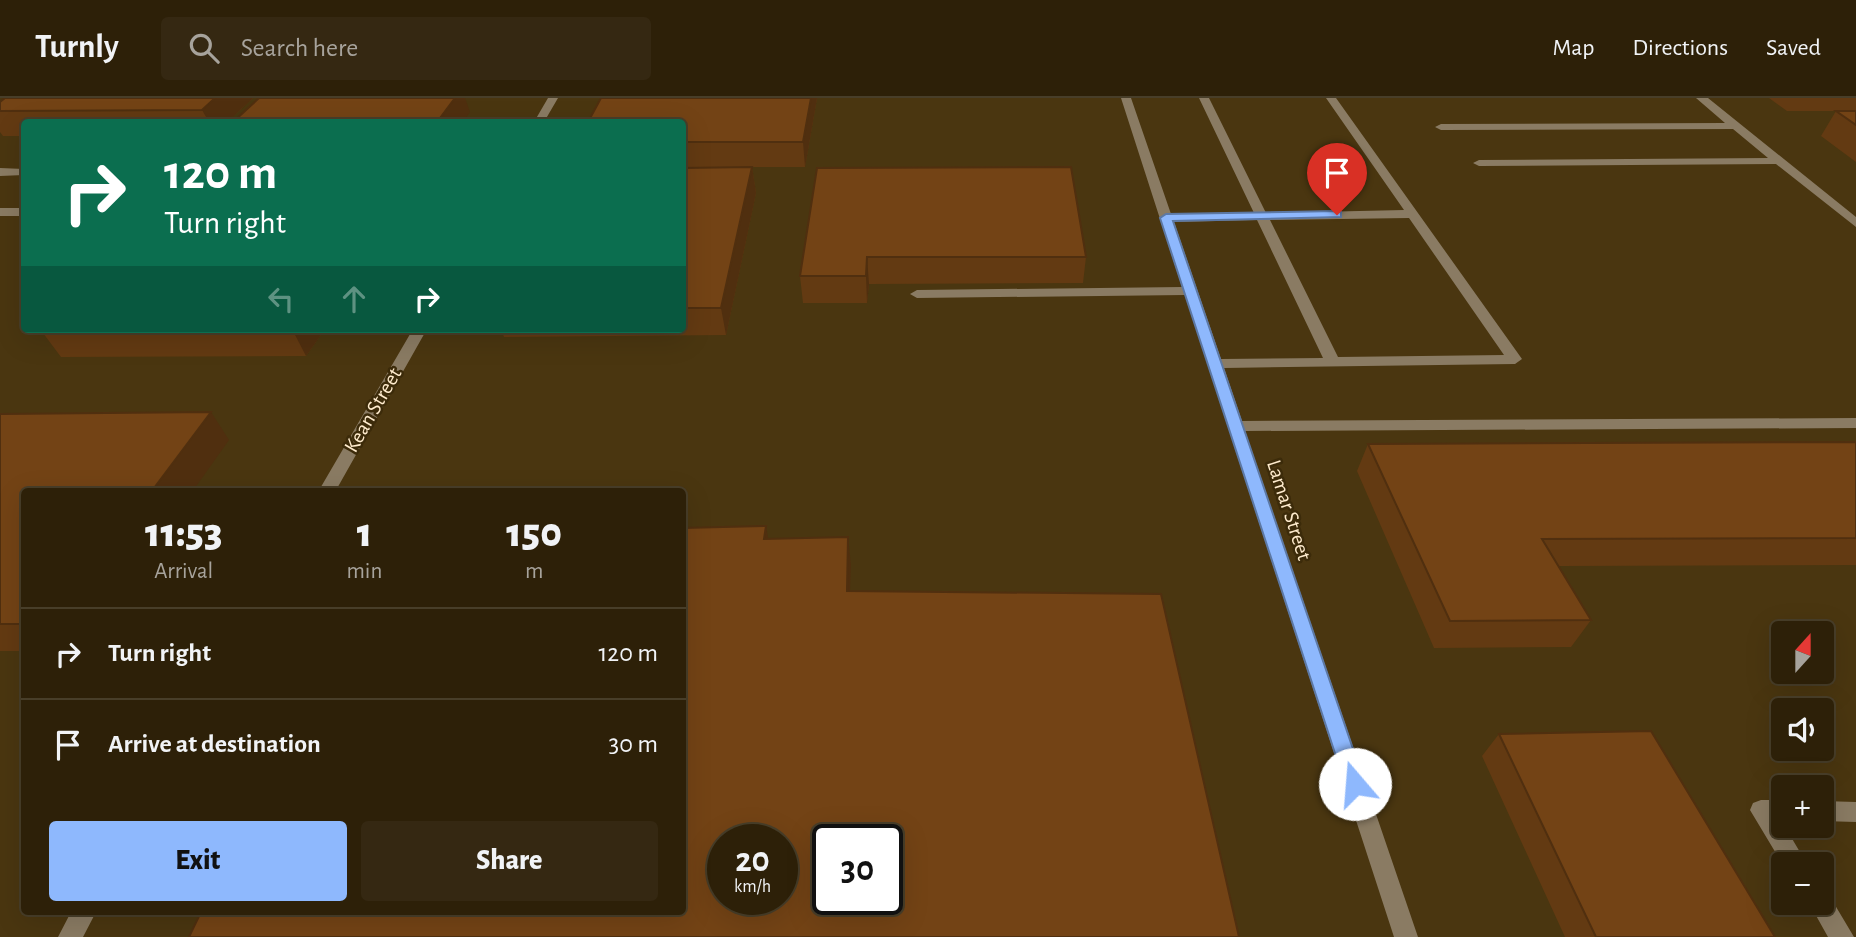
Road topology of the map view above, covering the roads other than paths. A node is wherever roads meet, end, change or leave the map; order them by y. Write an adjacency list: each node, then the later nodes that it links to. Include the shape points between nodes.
1 (553, 98): 6 (street)
2 (1126, 98): 17 (street, Lamar Street)
3 (1204, 98): 16 (street)
4 (1331, 98): 15 (street)
5 (1701, 98): 7 (street)
6 (540, 119)
7 (1735, 126): 8 (street); 9 (street)
8 (1441, 127)
9 (1779, 161): 10 (street); 18 (street)
10 (1479, 163)
11 (0, 172): 12 (street)
12 (21, 172)
13 (0, 212): 14 (street)
14 (21, 212)
15 (1412, 214): 16 (street); 22 (street, via 1515,359)
16 (1262, 216): 17 (street); 22 (street)
17 (1166, 218): 19 (street, Lamar Street)
18 (1856, 223)
19 (1190, 291): 20 (street); 23 (street, Lamar Street)
20 (917, 294)
21 (418, 333): 26 (street, Kean Street)
22 (1334, 362): 23 (street)
23 (1216, 364): 25 (street, Lamar Street)
24 (1856, 423): 25 (street)
25 (1237, 426): 34 (street, Lamar Street)
26 (328, 488)
27 (1771, 810): 30 (street, via 1761,810)
28 (1834, 812): 29 (street)
29 (1856, 813)
30 (1771, 825)
31 (82, 915): 33 (street)
32 (1828, 915): 35 (street)
33 (69, 937)
34 (1406, 937)
35 (1842, 937)

